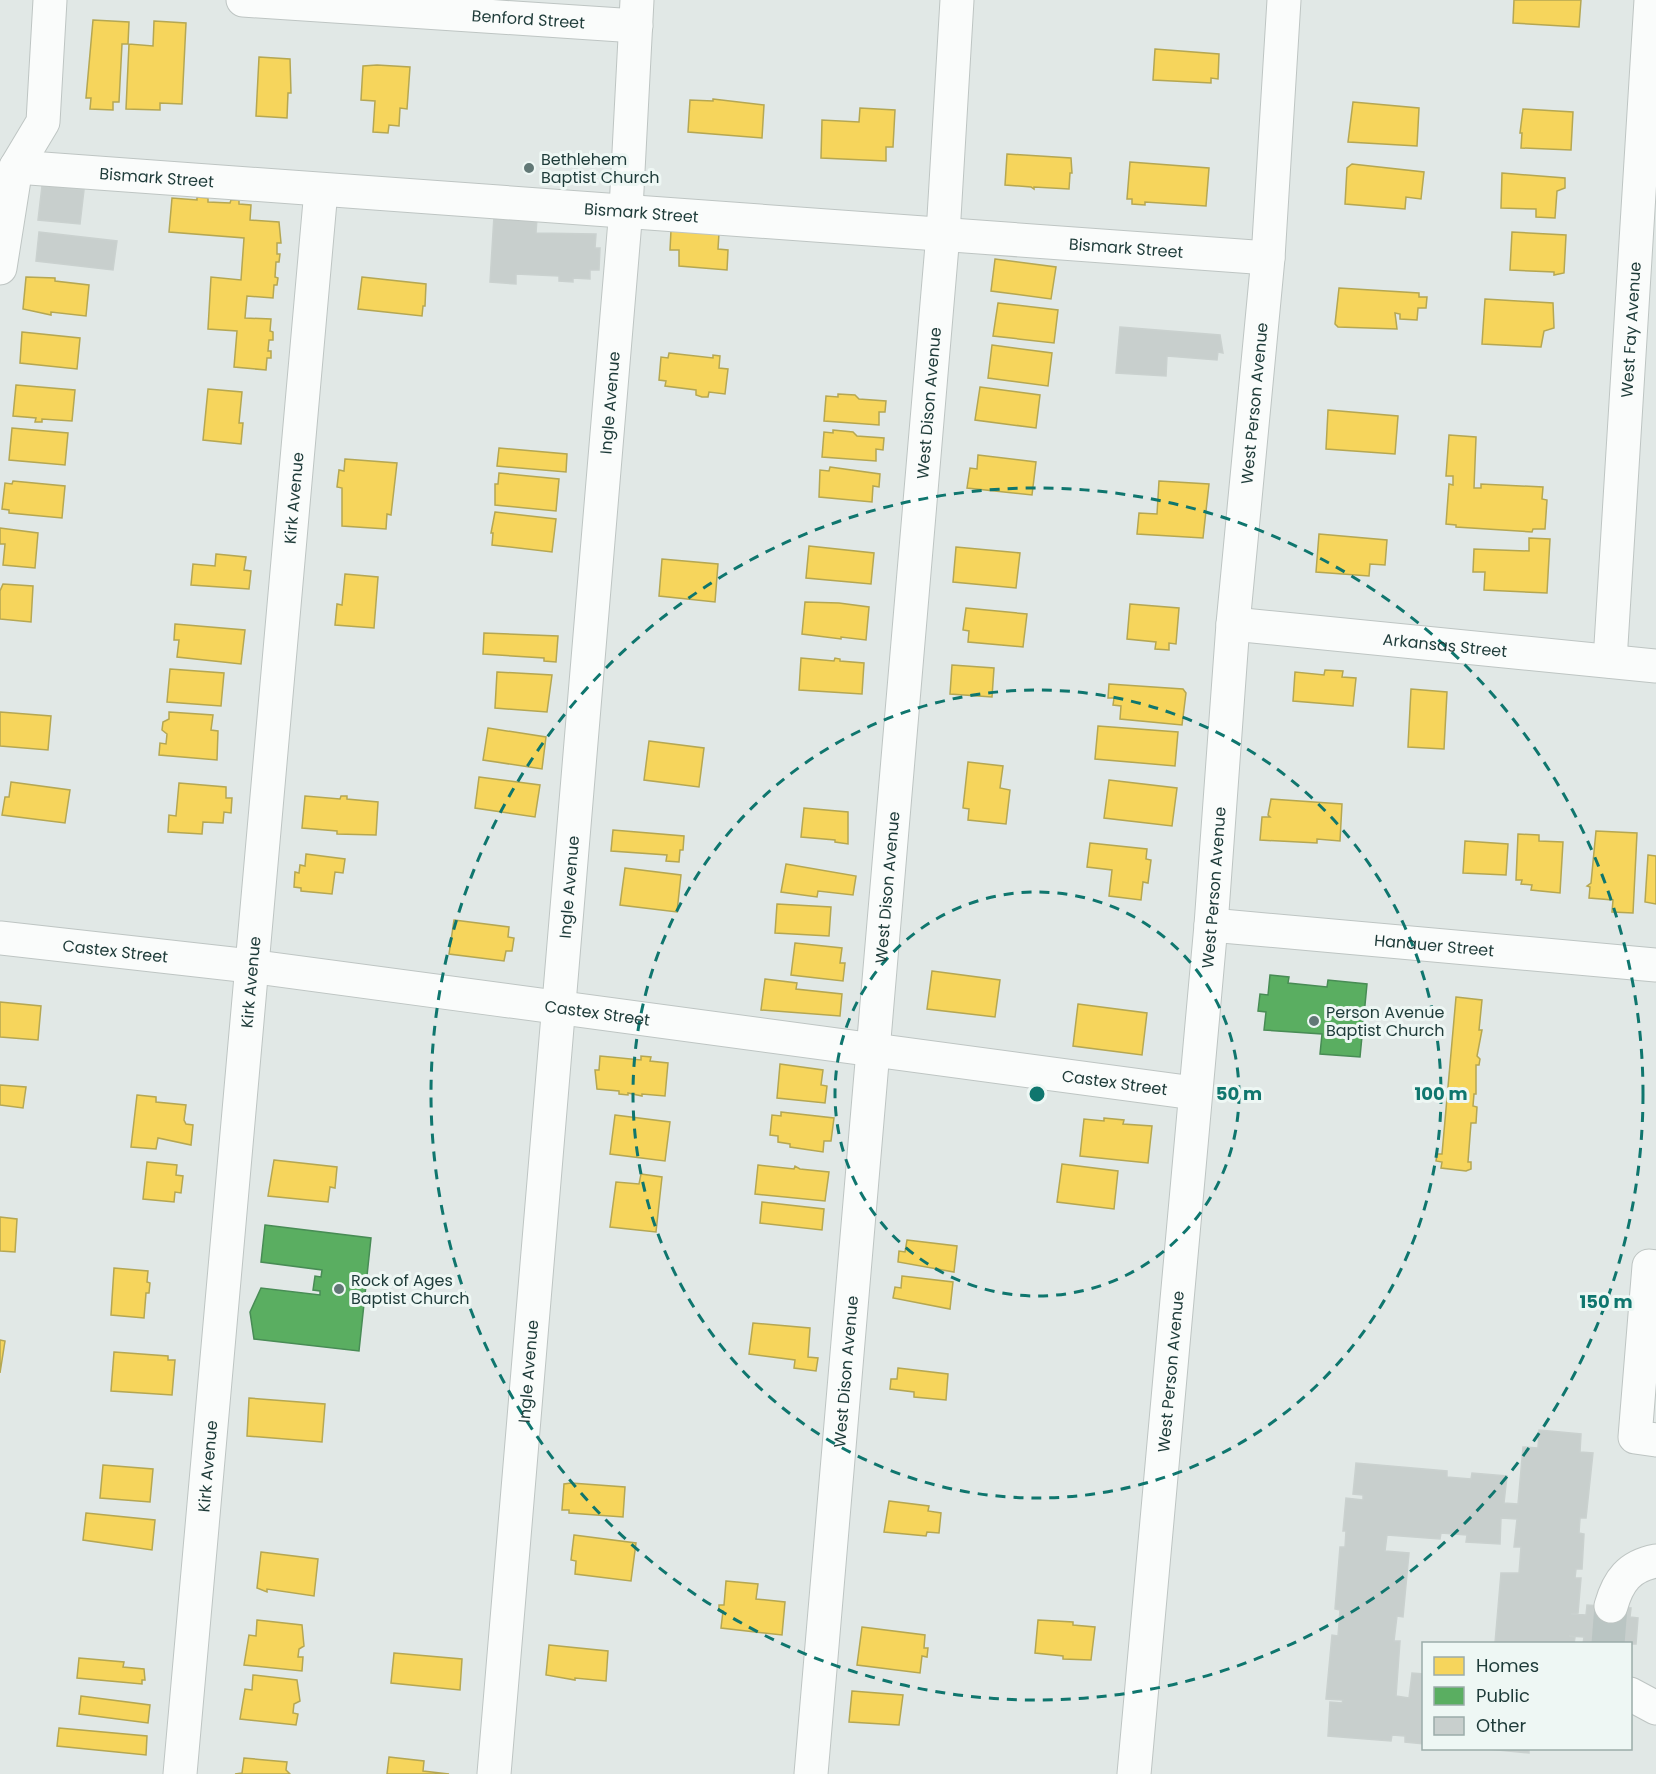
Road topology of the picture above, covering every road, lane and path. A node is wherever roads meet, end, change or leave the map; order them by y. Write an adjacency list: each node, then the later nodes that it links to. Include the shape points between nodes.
1 (50, 0): 7 (street, via 43,122)
2 (243, 0): 6 (street, Benford Street)
3 (957, 0): 10 (street, West Dison Avenue)
4 (1284, 0): 11 (street, West Person Avenue)
5 (1651, 0): 14 (street, West Fay Avenue)
6 (637, 13): 9 (street, Ingle Avenue)
7 (16, 167): 8 (street, Bismark Street); 12 (street)
8 (321, 190): 9 (street, Bismark Street); 19 (street, Kirk Avenue)
9 (626, 209): 10 (street, Bismark Street); 20 (street, Ingle Avenue)
10 (943, 234): 11 (street, Bismark Street); 21 (street, West Dison Avenue)
11 (1268, 258): 13 (street, West Person Avenue)
12 (0, 268)
13 (1233, 624): 14 (street, Arkansas Street); 16 (street, West Person Avenue)
14 (1610, 661): 15 (street, Arkansas Street)
15 (1656, 666)
16 (1211, 925): 18 (street, Hanauer Street); 22 (street, West Person Avenue)
17 (0, 938): 19 (street, Castex Street)
18 (1656, 965)
19 (250, 966): 20 (street, Castex Street); 29 (street, Kirk Avenue)
20 (560, 1010): 21 (street, Castex Street); 30 (street, Ingle Avenue)
21 (873, 1052): 22 (street, Castex Street); 31 (street, West Dison Avenue)
22 (1194, 1093): 32 (street, West Person Avenue)
23 (1656, 1267): 24 (street, via 1649,1266 1635,1437)
24 (1656, 1440)
25 (1656, 1561): 26 (street, via 1639,1565 1625,1575)
26 (1611, 1606)
27 (1632, 1695): 28 (street)
28 (1656, 1707)
29 (180, 1774)
30 (494, 1774)
31 (811, 1774)
32 (1134, 1774)

